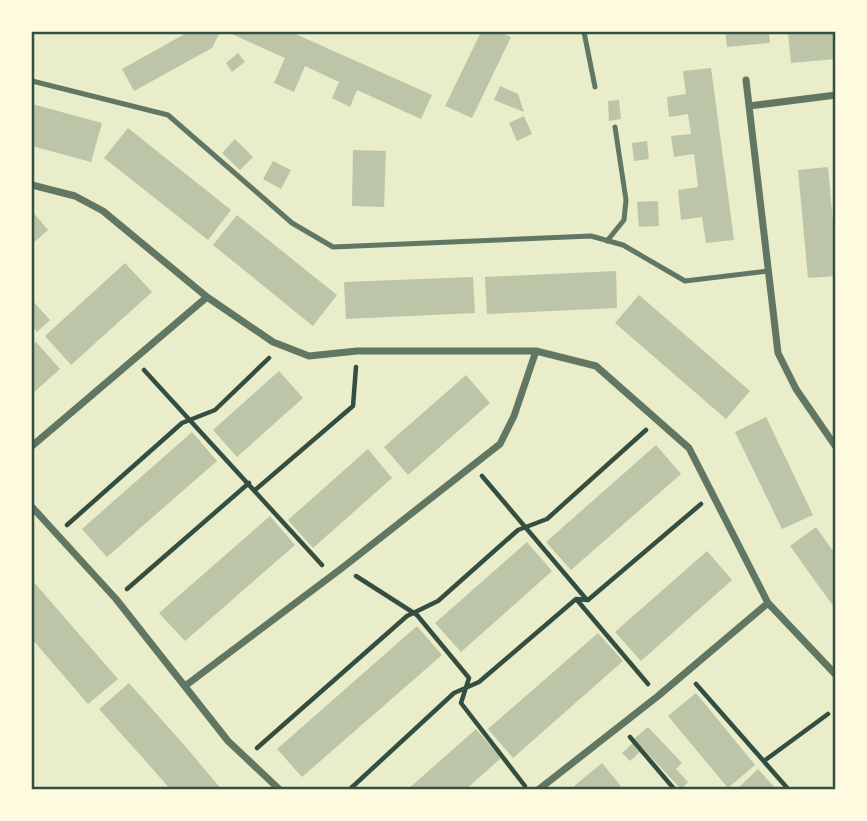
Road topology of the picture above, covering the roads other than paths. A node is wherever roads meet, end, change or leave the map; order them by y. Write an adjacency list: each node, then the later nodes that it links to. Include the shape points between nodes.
1 (584, 32): 4 (lane)
2 (746, 80): 6 (street)
3 (32, 81): 9 (lane, via 168,116 292,223 333,247 591,236)
4 (595, 87)
5 (835, 95): 6 (street)
6 (749, 106): 10 (street)
7 (615, 127): 9 (lane, via 626,200 624,220)
8 (32, 185): 11 (street, via 75,197 103,211)
9 (607, 241): 10 (lane, via 685,281)
10 (768, 271): 14 (street, via 778,352 796,389)
11 (207, 297): 12 (street, via 273,342 309,356 357,351); 13 (street)
12 (536, 351): 16 (street, via 596,366 688,448); 18 (street, via 500,444)
13 (32, 446)
14 (835, 447)
15 (32, 508): 18 (street, via 116,599)
16 (768, 603): 17 (street); 20 (street, via 659,696)
17 (835, 675)
18 (186, 685): 19 (street, via 228,741)
19 (280, 789)
20 (538, 789)

